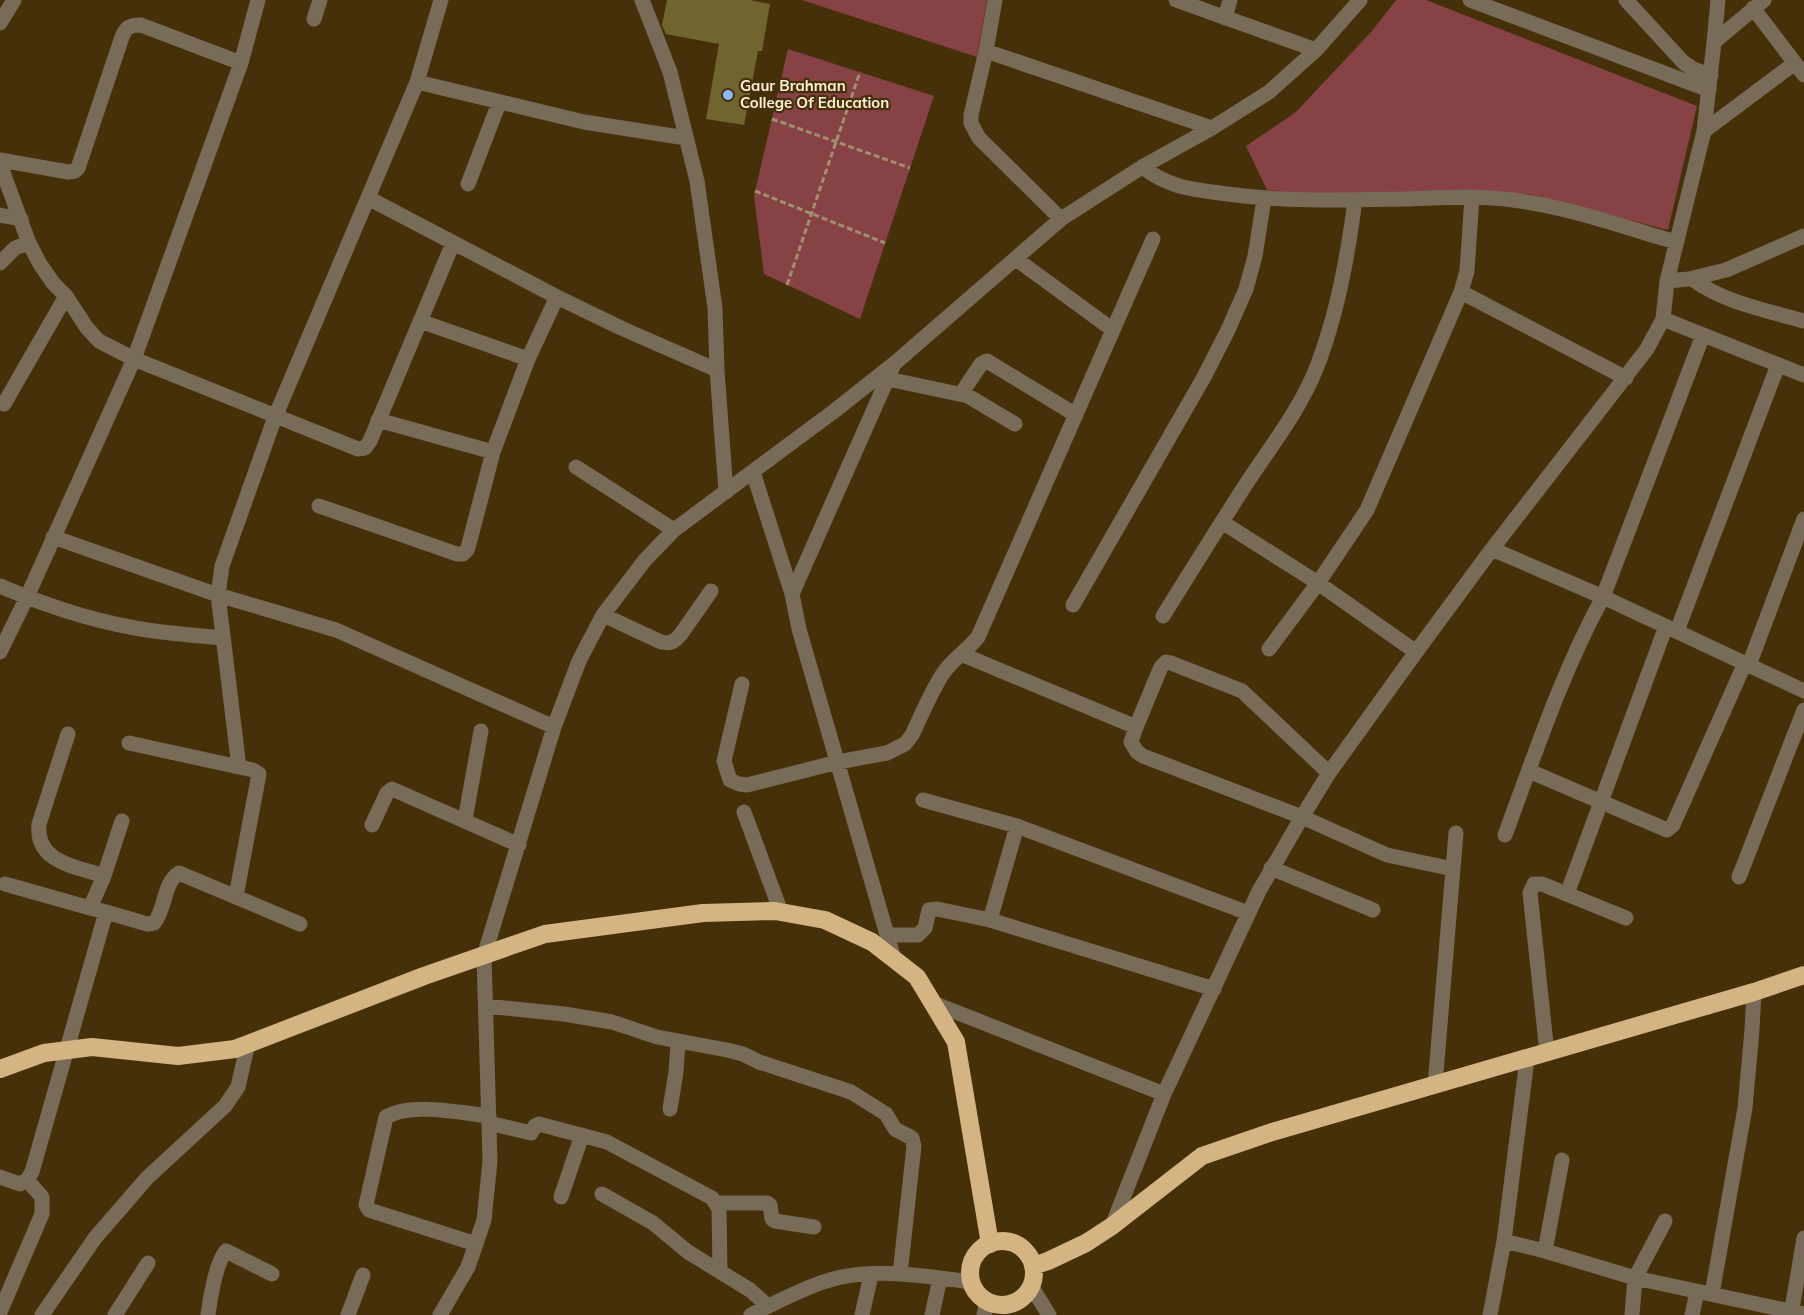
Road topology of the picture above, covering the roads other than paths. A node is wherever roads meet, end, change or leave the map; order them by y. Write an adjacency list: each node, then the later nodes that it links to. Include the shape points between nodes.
1 (14, 0): 16 (street)
2 (258, 0): 20 (street)
3 (320, 0): 15 (street)
4 (441, 0): 22 (street)
5 (642, 0): 27 (street, via 670,72)
6 (995, 0): 19 (street)
7 (1178, 0): 14 (street)
8 (1230, 0): 14 (street)
9 (1360, 0): 18 (street)
10 (1470, 0): 23 (street)
11 (1626, 0): 23 (street, via 1683,62)
12 (1718, 0): 17 (street)
13 (1759, 4): 17 (street); 21 (street)
14 (1225, 18): 18 (street)
15 (314, 19)
16 (0, 22)
17 (1714, 42): 23 (street)
18 (1316, 50): 25 (street, via 1269,92)
19 (986, 51): 25 (street); 37 (street, via 971,115 974,131)
20 (241, 63): 28 (street, via 133,25 126,28 122,37 78,168 68,172); 55 (street)
21 (1800, 69): 26 (street)
22 (417, 82): 24 (street); 32 (street)
23 (1710, 82): 26 (street)
24 (499, 103): 27 (street, via 584,122); 30 (street)
25 (1212, 128): 29 (street)
26 (1704, 131): 40 (street)
27 (686, 138): 59 (street, via 697,181 715,308)
28 (0, 162): 36 (street)
29 (1142, 167): 33 (street, via 1182,188); 37 (street)
30 (468, 184)
31 (1472, 197): 34 (street); 40 (street, via 1555,208); 47 (street, via 1467,271)
32 (368, 198): 42 (street); 66 (street)
33 (1264, 199): 34 (street); 86 (street, via 1246,289 1228,330)
34 (1355, 200): 75 (street, via 1349,244 1316,368 1300,403)
35 (0, 216): 36 (street)
36 (21, 219): 41 (street)
37 (1061, 219): 43 (street)
38 (1804, 236): 45 (street, via 1726,270)
39 (1153, 239): 53 (street)
40 (1676, 242): 46 (street)
41 (29, 243): 44 (street, via 15,248); 48 (street, via 53,283)
42 (453, 243): 49 (street); 51 (street)
43 (1016, 259): 53 (street); 57 (street)
44 (0, 262)
45 (1692, 279): 46 (street); 52 (street, via 1727,299)
46 (1667, 281): 50 (street)
47 (1461, 292): 61 (street); 79 (street, via 1367,510)
48 (66, 296): 55 (street, via 99,341); 64 (street)
49 (557, 297): 56 (street); 59 (street)
50 (1663, 320): 54 (street); 61 (street)
51 (420, 321): 56 (street); 67 (street)
52 (1804, 321)
53 (1113, 330): 65 (street)
54 (1703, 335): 58 (street); 85 (street)
55 (134, 359): 66 (street); 77 (street)
56 (528, 359): 69 (street)
57 (895, 363): 62 (street); 71 (street)
58 (1778, 364): 60 (street); 89 (street)
59 (717, 370): 72 (street)
60 (1804, 375)
61 (1626, 378): 78 (street)
62 (888, 379): 63 (street); 82 (street)
63 (961, 394): 65 (street, via 987,360); 68 (street)
64 (4, 404)
65 (1076, 415): 94 (street, via 978,637)
66 (275, 417): 67 (street, via 358,449 365,448); 83 (street, via 222,566)
67 (378, 420): 69 (street)
68 (1015, 424)
69 (493, 452): 73 (street, via 463,554)
70 (576, 467): 76 (street)
71 (753, 472): 72 (street); 82 (street)
72 (726, 492): 76 (street)
73 (319, 506)
74 (1804, 519): 95 (street)
75 (1222, 522): 79 (street); 88 (street)
76 (674, 530): 87 (street, via 645,560)
77 (53, 537): 83 (street); 84 (street)
78 (1492, 549): 85 (street); 93 (street)
79 (1318, 583): 91 (street); 93 (street)
80 (0, 586): 84 (street)
81 (711, 591): 87 (street, via 681,634 669,644)
82 (792, 594): 104 (street)
83 (218, 595): 90 (street); 99 (street, via 336,630)
84 (27, 597): 90 (street, via 110,623); 92 (street)
85 (1603, 597): 89 (street); 106 (street, via 1567,669)
86 (1073, 605)
87 (603, 615): 99 (street, via 579,661)
88 (1164, 616)
89 (1671, 629): 95 (street); 109 (street)
90 (223, 638): 105 (street)
91 (1269, 649)
92 (0, 652)
93 (1416, 652): 107 (street)
94 (961, 654): 100 (street); 104 (street, via 941,675 905,744 887,753)
95 (1747, 664): 97 (street); 109 (street, via 1670,828 1663,830)
96 (742, 684): 104 (street, via 724,761 730,780 747,785)
97 (1804, 691)
98 (1804, 711): 122 (street)
99 (554, 727): 118 (street)
100 (1136, 727): 107 (street, via 1161,667 1171,663 1242,691); 111 (street, via 1131,742 1143,756)
101 (481, 731): 112 (street)
102 (68, 734): 121 (street, via 38,836 41,846 54,858)
103 (129, 744): 105 (street)
104 (838, 762): 134 (street)
105 (239, 767): 125 (street, via 256,771 259,777)
106 (1529, 771): 109 (street); 117 (street)
107 (1329, 772): 111 (street)
108 (923, 800): 115 (street)
109 (1601, 802): 124 (street)
110 (744, 812): 129 (street)
111 (1302, 817): 119 (street); 120 (street, via 1387,855)
112 (465, 820): 114 (street, via 392,789); 118 (street)
113 (122, 821): 121 (street)
114 (372, 825)
115 (1017, 826): 130 (street); 132 (street)
116 (1456, 833): 120 (street)
117 (1505, 835)
118 (519, 845): 135 (street)
119 (1271, 868): 127 (street); 130 (street)
120 (1453, 869): 148 (street)
121 (104, 876): 126 (street)
122 (1739, 877)
123 (5, 884): 126 (street)
124 (1567, 894): 131 (street); 145 (street, via 1537,884 1530,893)
125 (236, 896): 128 (street, via 179,873 172,878 154,923); 133 (street)
126 (90, 908): 128 (street)
127 (1373, 910)
128 (106, 912): 144 (street)
129 (781, 912): 135 (highway, via 703,912 545,934); 136 (highway, via 825,920 872,942)
130 (1248, 913): 138 (street)
131 (1626, 918)
132 (990, 920): 134 (street, via 933,908 918,935); 138 (street)
133 (300, 924)
134 (888, 935): 136 (street)
135 (484, 956): 141 (street); 143 (highway)
136 (894, 959): 140 (highway, via 917,977)
137 (1804, 975): 139 (highway)
138 (1214, 989): 149 (street)
139 (1754, 992): 145 (highway); 178 (street, via 1745,1108)
140 (933, 1004): 149 (street); 165 (highway, via 956,1042)
141 (486, 1006): 142 (street, via 612,1022); 151 (street)
142 (678, 1042): 150 (street); 173 (street, via 727,1050 839,1087 886,1114 896,1129 912,1138)
143 (249, 1043): 144 (highway, via 235,1049 177,1056 92,1047); 183 (street, via 238,1087 225,1106 139,1187 95,1238)
144 (65, 1050): 147 (highway, via 44,1053); 155 (street)
145 (1546, 1053): 146 (highway)
146 (1527, 1059): 148 (highway); 163 (street)
147 (0, 1069)
148 (1436, 1085): 160 (highway, via 1202,1156)
149 (1164, 1094): 160 (street)
150 (670, 1109)
151 (489, 1120): 152 (street, via 531,1134 539,1124); 164 (street, via 490,1161 484,1220); 164 (street, via 433,1109 386,1117 366,1205 369,1210)
152 (582, 1135): 157 (street); 158 (street, via 620,1148)
153 (1562, 1160): 166 (street)
154 (0, 1178): 155 (street, via 20,1184)
155 (27, 1180): 181 (street, via 42,1197 42,1214)
156 (602, 1194): 169 (street, via 653,1223 688,1252)
157 (561, 1197)
158 (716, 1203): 161 (street, via 767,1203 775,1221); 169 (street)
159 (1665, 1221): 175 (street)
160 (1112, 1226): 168 (highway, via 1086,1244)
161 (814, 1227)
162 (1804, 1238): 182 (street)
163 (1504, 1241): 166 (street); 192 (street)
164 (476, 1244): 187 (street, via 468,1267)
165 (990, 1244): 168 (highway, via 999,1241 1019,1246); 176 (highway, via 973,1260)
166 (1545, 1251): 175 (street)
167 (148, 1263): 184 (street)
168 (1033, 1266): 177 (highway)
169 (720, 1271): 179 (street)
170 (272, 1274): 185 (street, via 226,1251 213,1286)
171 (363, 1275): 186 (street)
172 (871, 1275): 173 (street); 179 (street, via 824,1282); 189 (street)
173 (900, 1275): 174 (street)
174 (940, 1278): 176 (street); 190 (street)
175 (1635, 1278): 178 (street); 193 (street)
176 (971, 1281): 180 (highway)
177 (1031, 1287): 180 (highway, via 1020,1300); 191 (street)
178 (1704, 1293): 182 (street); 194 (street)
179 (768, 1306): 188 (street)
180 (985, 1308)
181 (0, 1312)
182 (1795, 1313)
183 (42, 1315)
184 (115, 1315)
185 (208, 1315)
186 (348, 1315)
187 (440, 1315)
188 (751, 1315)
189 (862, 1315)
190 (932, 1315)
191 (1049, 1315)
192 (1490, 1315)
193 (1632, 1315)
194 (1692, 1315)

